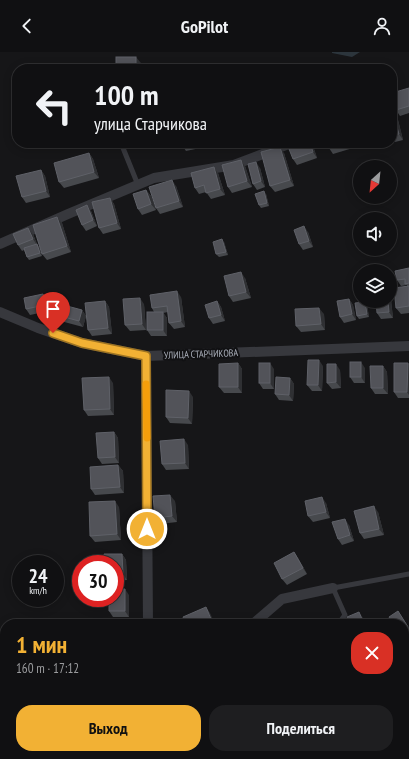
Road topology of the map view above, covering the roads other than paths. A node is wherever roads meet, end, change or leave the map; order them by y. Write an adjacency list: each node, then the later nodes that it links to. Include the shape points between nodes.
1 (123, 148): 3 (lane)
2 (278, 148): 3 (street, via 234,165 154,178)
3 (138, 185): 4 (street)
4 (0, 244)
5 (0, 312): 7 (street, УЛИЦА СТАРЧИКОВА, via 82,343)
6 (409, 346): 7 (street, УЛИЦА СТАРЧИКОВА)
7 (146, 356): 10 (street)
8 (409, 574): 9 (lane)
9 (333, 588): 11 (street, via 282,599); 12 (lane, via 345,615)
10 (148, 619)
11 (259, 619)
12 (342, 619)

